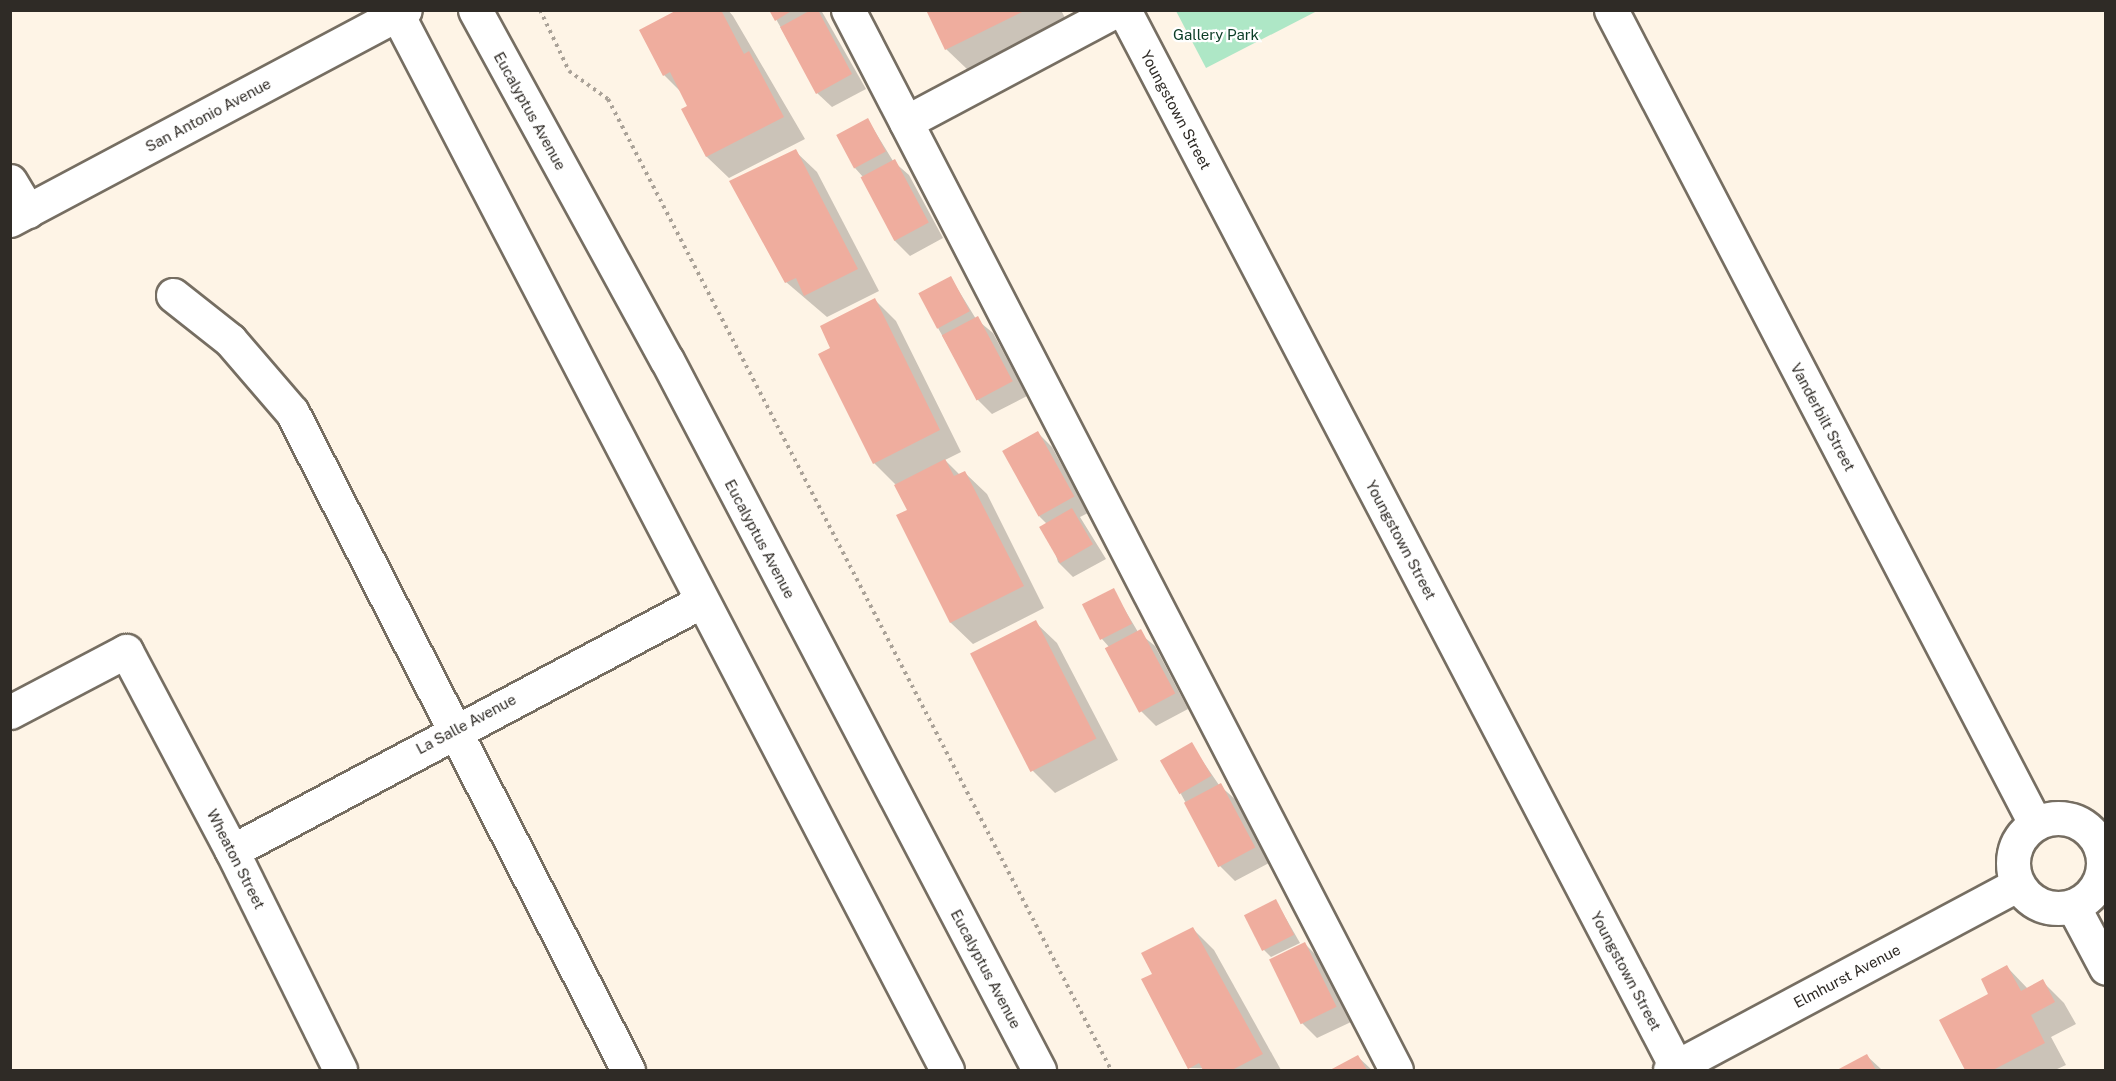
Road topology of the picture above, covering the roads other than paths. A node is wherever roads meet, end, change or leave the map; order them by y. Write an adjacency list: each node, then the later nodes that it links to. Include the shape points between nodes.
1 (475, 10): 24 (street, Eucalyptus Avenue, via 667,360)
2 (848, 10): 7 (street)
3 (1117, 10): 7 (street)
4 (1124, 10): 20 (street, Youngstown Street)
5 (1611, 10): 14 (street, Vanderbilt Street)
6 (399, 12): 9 (street, San Antonio Avenue); 11 (street)
7 (906, 122): 25 (street)
8 (10, 181): 9 (street)
9 (19, 216)
10 (173, 295): 13 (street, via 230,340 292,412)
11 (702, 601): 13 (street, La Salle Avenue); 23 (street)
12 (10, 712): 16 (street, Wheaton Street, via 126,651)
13 (452, 731): 16 (street, La Salle Avenue); 22 (street)
14 (2035, 823): 15 (street, via 2067,818); 17 (street, via 2023,833 2013,854)
15 (2102, 835): 18 (street, via 2100,881 2091,894)
16 (232, 850): 21 (street, Wheaton Street)
17 (2017, 885): 18 (street, via 2031,900 2045,907); 20 (street, Elmhurst Avenue)
18 (2073, 906): 19 (street)
19 (2106, 968)
20 (1674, 1070)
21 (340, 1071)
22 (628, 1071)
23 (947, 1071)
24 (1039, 1071)
25 (1396, 1071)

